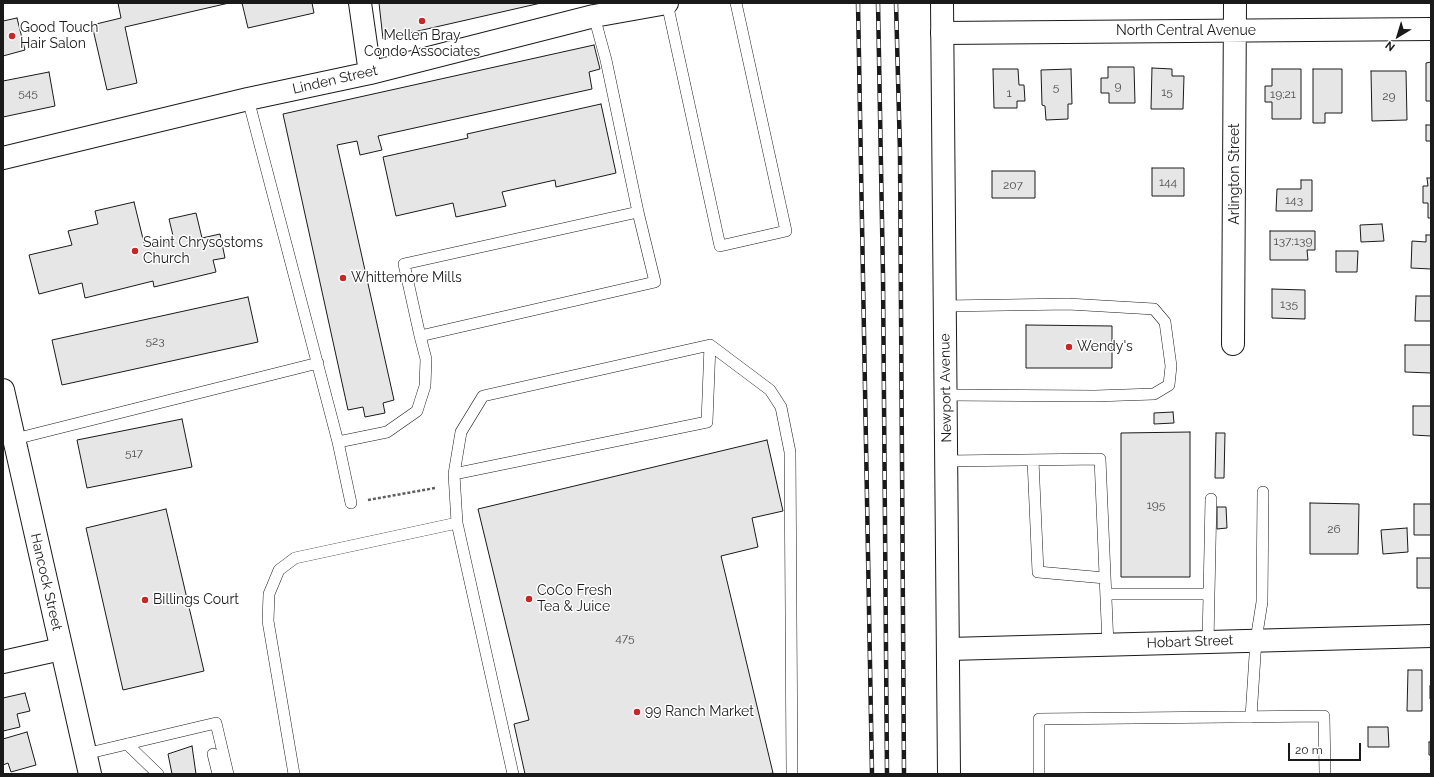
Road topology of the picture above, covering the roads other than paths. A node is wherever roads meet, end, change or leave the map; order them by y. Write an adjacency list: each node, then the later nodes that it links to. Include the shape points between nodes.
1 (360, 3): 10 (street)
2 (667, 3): 3 (lane, via 720,246 786,231); 6 (street, Linden Street)
3 (736, 3)
4 (942, 3): 9 (street, Newport Avenue)
5 (1236, 3): 8 (street, Arlington Street)
6 (594, 16): 10 (street, Linden Street); 13 (lane, via 606,60)
7 (1431, 29): 8 (street, North Central Avenue)
8 (1236, 31): 9 (street, North Central Avenue); 16 (street, Arlington Street)
9 (942, 33): 14 (street, Newport Avenue)
10 (370, 73): 11 (street, Linden Street)
11 (248, 99): 12 (street, Linden Street); 18 (lane)
12 (3, 158)
13 (638, 212): 15 (lane, via 655,282); 15 (lane, via 404,264)
14 (945, 306): 19 (street, Newport Avenue); 19 (lane, via 1068,304 1154,309 1165,322 1171,366 1169,385 1154,394)
15 (420, 336): 22 (lane, via 426,359 425,386 417,411 387,432)
16 (1233, 344)
17 (710, 345): 25 (lane, via 482,396 461,432); 25 (lane, via 707,422); 49 (lane, via 770,390 781,407 790,452)
18 (318, 362): 21 (lane); 22 (lane)
19 (946, 395): 24 (street, Newport Avenue)
20 (4, 400): 21 (street, Hancock Street)
21 (15, 439): 37 (street, Hancock Street)
22 (338, 442): 28 (lane)
23 (1033, 460): 24 (lane); 30 (lane, via 1038,572); 30 (lane, via 1100,459)
24 (947, 461): 38 (street, Newport Avenue)
25 (454, 474): 29 (lane)
26 (1263, 492): 34 (lane, via 1262,602)
27 (1211, 499): 32 (lane)
28 (351, 503)
29 (457, 523): 47 (lane, via 295,558 280,570 269,594 268,620); 48 (lane)
30 (1105, 578): 31 (lane)
31 (1106, 594): 32 (lane); 36 (lane)
32 (1209, 594): 35 (lane)
33 (1431, 636): 34 (street, Hobart Street)
34 (1256, 640): 35 (street, Hobart Street); 40 (lane)
35 (1208, 642): 36 (street, Hobart Street)
36 (1108, 645): 38 (street, Hobart Street)
37 (61, 649): 39 (street); 43 (street, Hancock Street)
38 (949, 649): 50 (street, Newport Avenue)
39 (3, 662)
40 (1251, 717): 51 (lane, via 1040,719); 52 (lane, via 1324,716)
41 (127, 744): 43 (lane); 44 (lane); 46 (lane, via 216,723)
42 (214, 754): 45 (lane)
43 (88, 764)
44 (158, 771)
45 (218, 774)
46 (228, 774)
47 (294, 774)
48 (513, 774)
49 (792, 774)
50 (949, 774)
51 (1039, 774)
52 (1325, 774)

